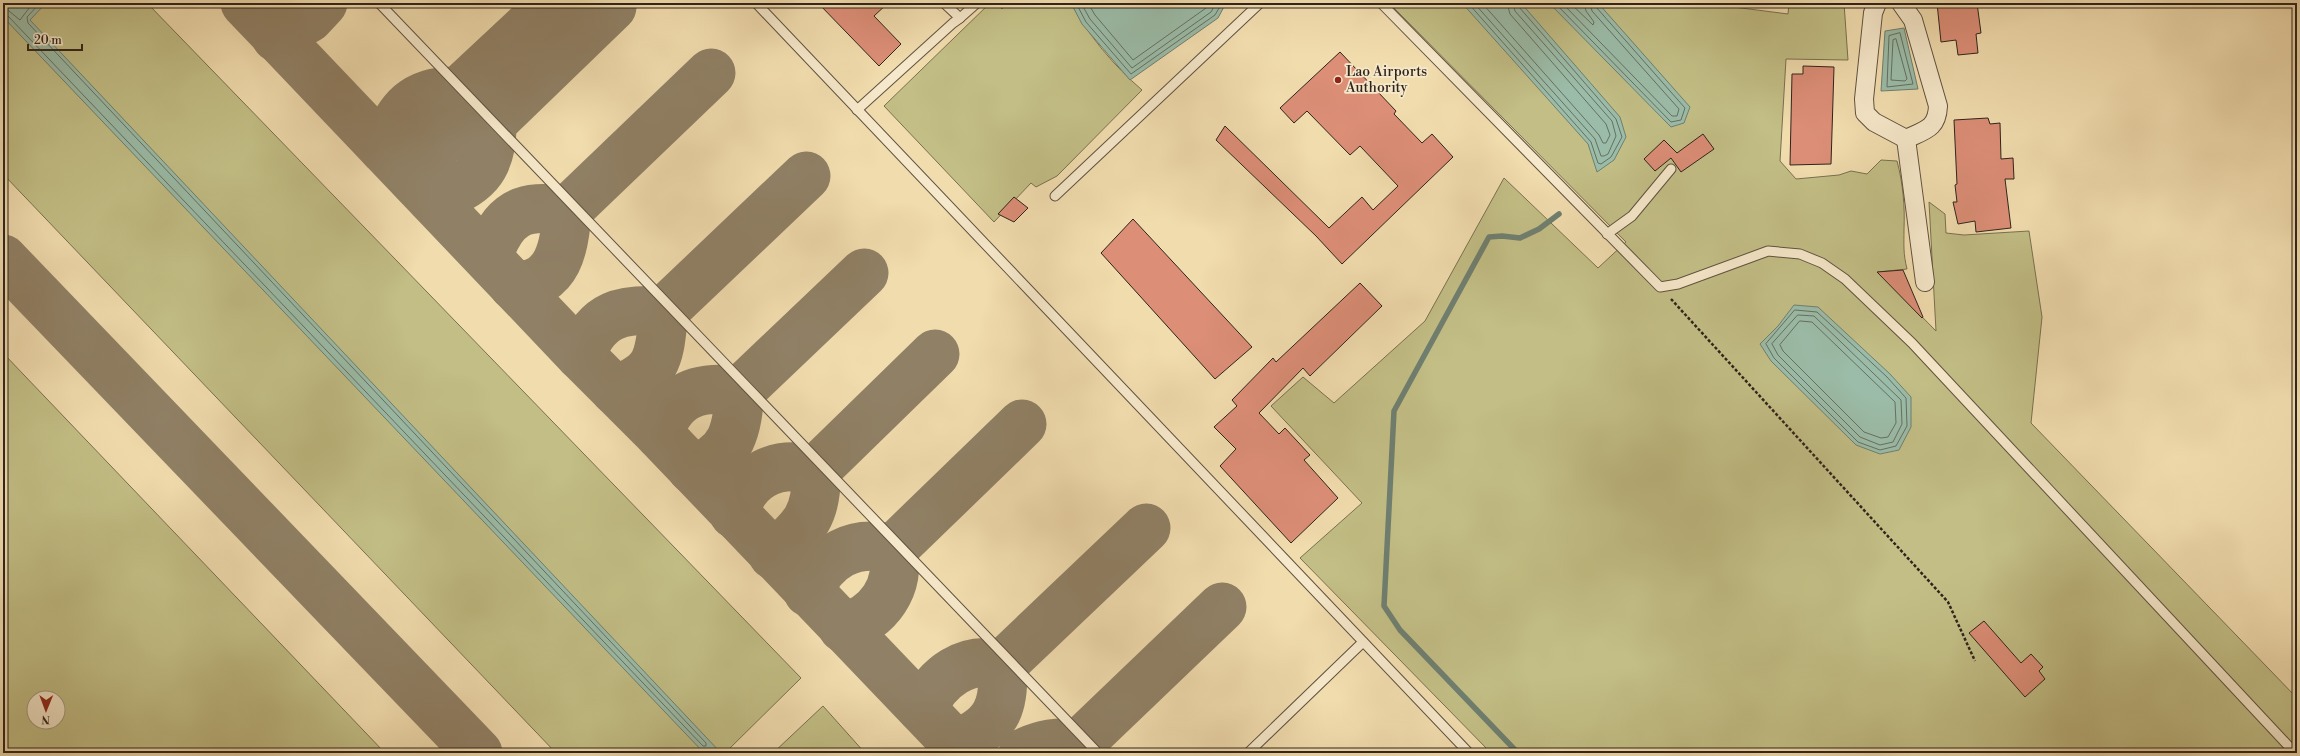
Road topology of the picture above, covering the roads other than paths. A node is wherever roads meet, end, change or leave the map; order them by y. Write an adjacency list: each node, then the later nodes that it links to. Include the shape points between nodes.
1 (379, 3): 17 (lane)
2 (756, 3): 10 (lane)
3 (944, 3): 9 (lane)
4 (977, 3): 9 (lane)
5 (1260, 3): 13 (lane)
6 (1381, 3): 14 (lane)
7 (1877, 3): 11 (street, via 1872,21 1864,99 1865,113 1874,122)
8 (1902, 3): 11 (street, via 1913,20 1938,106 1938,118 1932,127)
9 (960, 18): 10 (lane)
10 (857, 110): 16 (lane)
11 (1906, 139): 15 (street)
12 (1671, 169): 14 (lane, via 1632,216)
13 (1055, 196)
14 (1607, 234): 20 (lane, via 1660,287 1678,284 1768,251 1800,254 1822,263 1845,279 1912,343)
15 (1925, 282)
16 (1363, 642): 18 (lane); 19 (lane)
17 (1098, 753)
18 (1248, 753)
19 (1469, 753)
20 (2295, 753)

